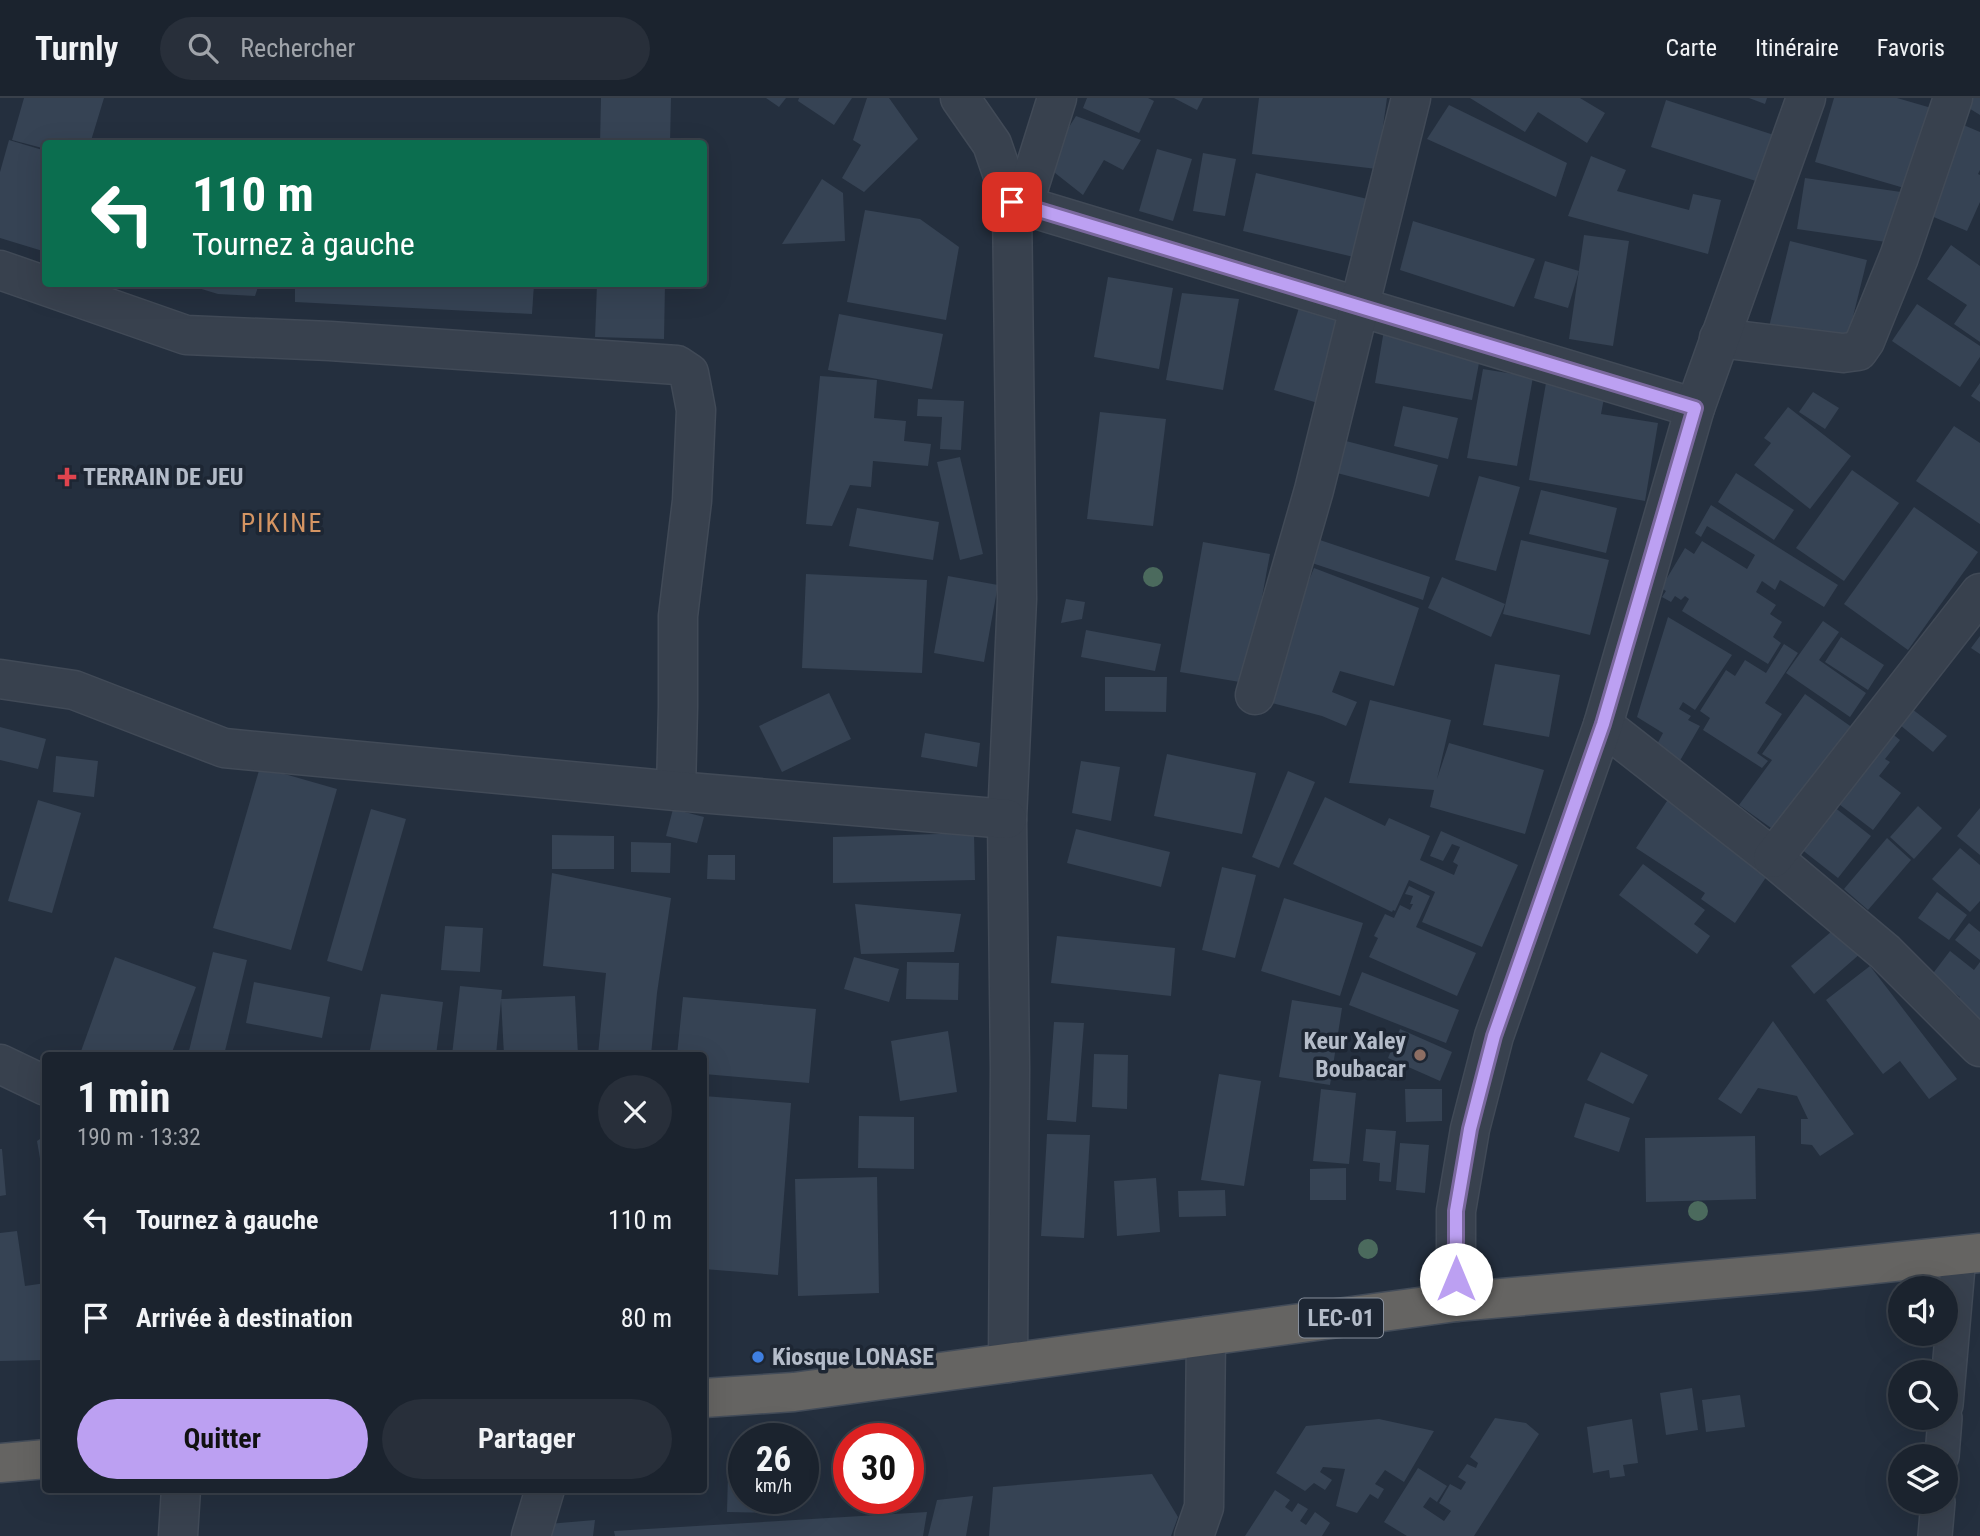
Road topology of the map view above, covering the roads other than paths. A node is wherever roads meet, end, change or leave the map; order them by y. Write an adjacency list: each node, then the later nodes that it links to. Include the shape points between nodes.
1 (960, 98): 6 (street, via 992,144)
2 (1058, 98): 6 (street)
3 (1411, 98): 10 (street)
4 (1806, 98): 11 (street)
5 (1953, 98): 11 (street, via 1899,257 1858,351)
6 (1018, 204): 10 (street); 18 (street, via 1017,599)
7 (0, 270): 8 (street)
8 (42, 285)
9 (49, 287): 17 (street, via 186,335 654,363 677,365 689,373 696,410 692,501 678,616)
10 (1360, 308): 12 (street); 15 (street)
11 (1719, 338): 12 (street)
12 (1695, 408): 16 (street)
13 (1980, 593): 19 (street)
14 (0, 679): 17 (street, via 74,690 224,748)
15 (1255, 695)
16 (1603, 724): 19 (street); 24 (street, via 1494,1036 1470,1129 1456,1211)
17 (676, 791): 18 (street)
18 (1007, 820): 27 (street)
19 (1773, 858): 20 (street, via 1885,952)
20 (1980, 1047)
21 (0, 1064): 22 (street)
22 (42, 1084)
23 (1969, 1254): 24 (highway, LEC-01); 26 (lane)
24 (1456, 1302): 25 (highway, LEC-01)
25 (1206, 1336): 27 (highway, LEC-01); 36 (street, via 1204,1507)
26 (1953, 1360)
27 (1008, 1363): 28 (highway, LEC-01, via 794,1392)
28 (707, 1398)
29 (42, 1459): 30 (highway)
30 (0, 1463)
31 (181, 1493): 34 (street)
32 (544, 1493): 35 (street)
33 (1937, 1514): 37 (lane)
34 (178, 1536)
35 (531, 1536)
36 (1194, 1536)
37 (1935, 1536)

